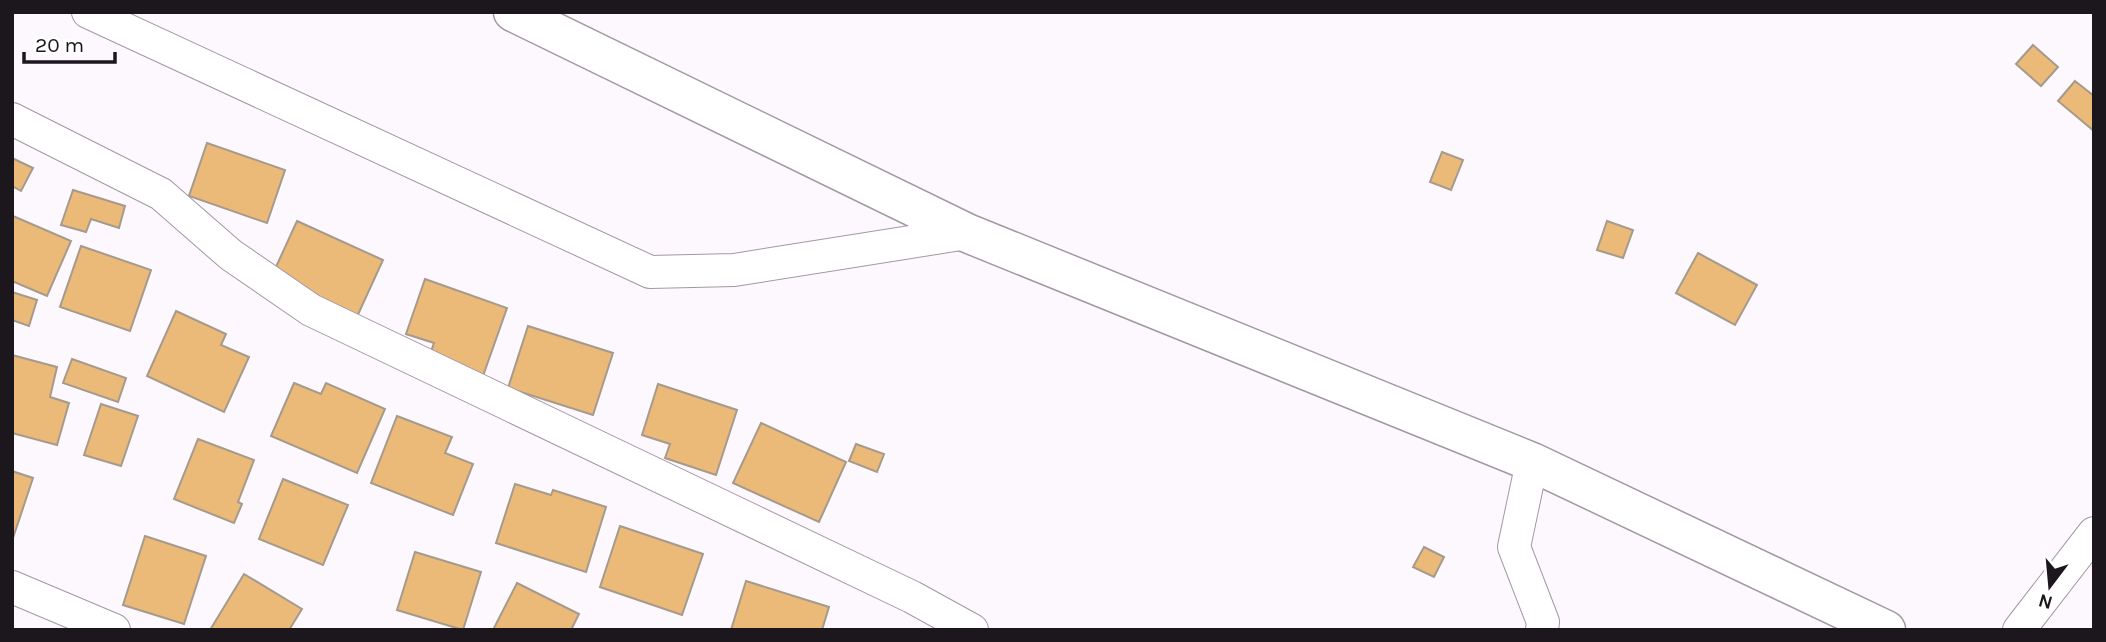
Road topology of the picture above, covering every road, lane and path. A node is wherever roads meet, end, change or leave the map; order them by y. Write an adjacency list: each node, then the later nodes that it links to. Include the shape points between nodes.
1 (88, 12): 4 (street, via 650,272 734,270)
2 (513, 12): 4 (main road)
3 (12, 119): 9 (street, via 161,194 231,254 311,310 912,597)
4 (967, 233): 5 (main road)
5 (1532, 463): 10 (street, via 1514,547 1543,622); 11 (main road)
6 (2094, 533): 12 (street)
7 (12, 587): 8 (street)
8 (114, 630)
9 (972, 630)
10 (1542, 630)
11 (1886, 630)
12 (2019, 630)

